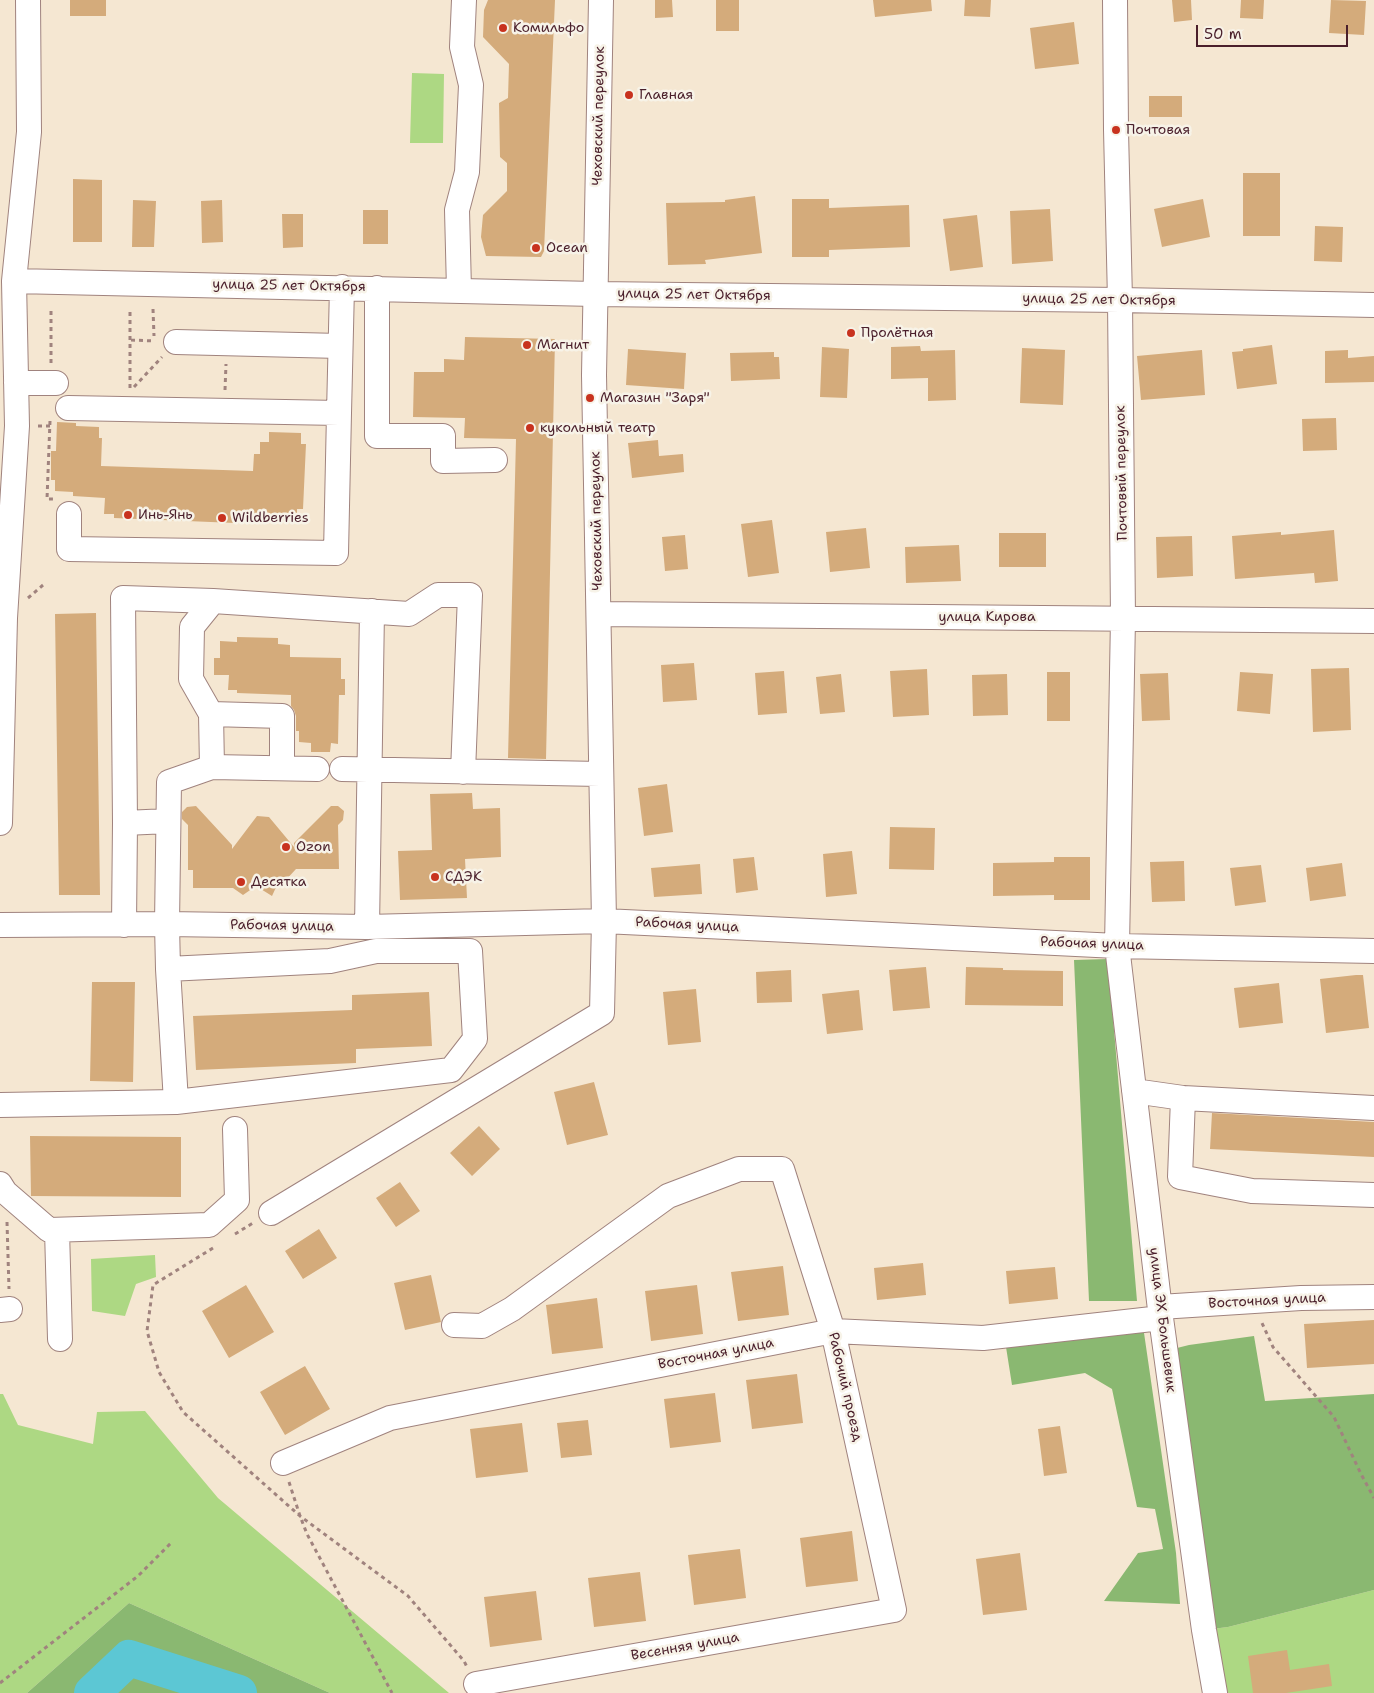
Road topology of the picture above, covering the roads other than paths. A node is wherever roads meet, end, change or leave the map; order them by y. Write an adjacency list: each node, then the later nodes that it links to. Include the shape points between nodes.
1 (28, 0): 5 (street, via 29,132)
2 (464, 0): 8 (street, via 462,47 471,86 467,172 457,210)
3 (601, 0): 9 (street, Чеховский переулок)
4 (1115, 0): 10 (street, Почтовый переулок)
5 (14, 281): 6 (street, улица 25 лет Октября); 14 (street)
6 (342, 287): 7 (street, улица 25 лет Октября); 13 (street)
7 (377, 288): 8 (street, улица 25 лет Октября); 19 (street, via 377,436 443,436 443,461)
8 (458, 290): 9 (street, улица 25 лет Октября)
9 (595, 294): 10 (street, улица 25 лет Октября); 23 (street, Чеховский переулок)
10 (1120, 300): 11 (street, улица 25 лет Октября); 24 (street, Почтовый переулок)
11 (1374, 305)
12 (165, 342): 13 (street)
13 (340, 346): 17 (street)
14 (16, 383): 15 (street); 18 (street)
15 (56, 383)
16 (68, 408): 17 (street)
17 (339, 413): 20 (street, via 336,553 69,549)
18 (8, 427): 35 (street)
19 (494, 460)
20 (69, 514)
21 (213, 602): 22 (street); 26 (street, via 192,627 191,679); 36 (street, via 123,598)
22 (372, 611): 31 (street); 32 (street, via 409,614 438,595 470,595)
23 (599, 614): 24 (street, улица Кирова); 33 (street, Чеховский переулок)
24 (1123, 618): 25 (street, улица Кирова); 42 (street, Почтовый переулок)
25 (1374, 622)
26 (211, 714): 27 (street); 28 (street, via 282,716)
27 (212, 767): 28 (street); 34 (street, via 169,782)
28 (282, 768): 29 (street)
29 (317, 769)
30 (342, 769): 31 (street)
31 (370, 770): 32 (street); 41 (street)
32 (463, 772): 33 (street)
33 (600, 774): 37 (street, Чеховский переулок)
34 (168, 822): 36 (street); 38 (street)
35 (0, 823)
36 (125, 823): 40 (street)
37 (604, 921): 41 (street, Рабочая улица); 42 (street, Рабочая улица); 53 (street, Чеховский переулок, via 602,1013)
38 (167, 924): 40 (street, Рабочая улица); 41 (street, Рабочая улица); 44 (street)
39 (0, 925): 40 (street, Рабочая улица)
40 (124, 925)
41 (367, 927)
42 (1117, 946): 43 (street, Рабочая улица); 45 (street, улица ЭХ Большевик)
43 (1374, 950)
44 (168, 969): 47 (street); 47 (street, via 330,961 376,951 470,951 475,1038 451,1070)
45 (1134, 1091): 46 (street); 56 (street, улица ЭХ Большевик)
46 (1183, 1098): 49 (street); 52 (street, via 1180,1177 1252,1191)
47 (176, 1102): 48 (street)
48 (0, 1105)
49 (1374, 1108)
50 (235, 1129): 54 (street, via 237,1200 209,1225)
51 (3, 1188): 54 (street, via 49,1230)
52 (1374, 1195)
53 (271, 1213)
54 (57, 1230): 59 (street)
55 (1374, 1297): 56 (street, Восточная улица, via 1258,1301)
56 (1160, 1312): 58 (street, Восточная улица, via 983,1338); 63 (street, улица ЭХ Большевик)
57 (454, 1325): 58 (street, Рабочий проезд, via 482,1326 512,1309 668,1196 740,1169 782,1169)
58 (833, 1331): 60 (street, Восточная улица, via 390,1418); 61 (street, Рабочий проезд)
59 (60, 1339)
60 (283, 1463)
61 (894, 1610): 62 (street, Весенняя улица)
62 (476, 1684)
63 (1215, 1693)

